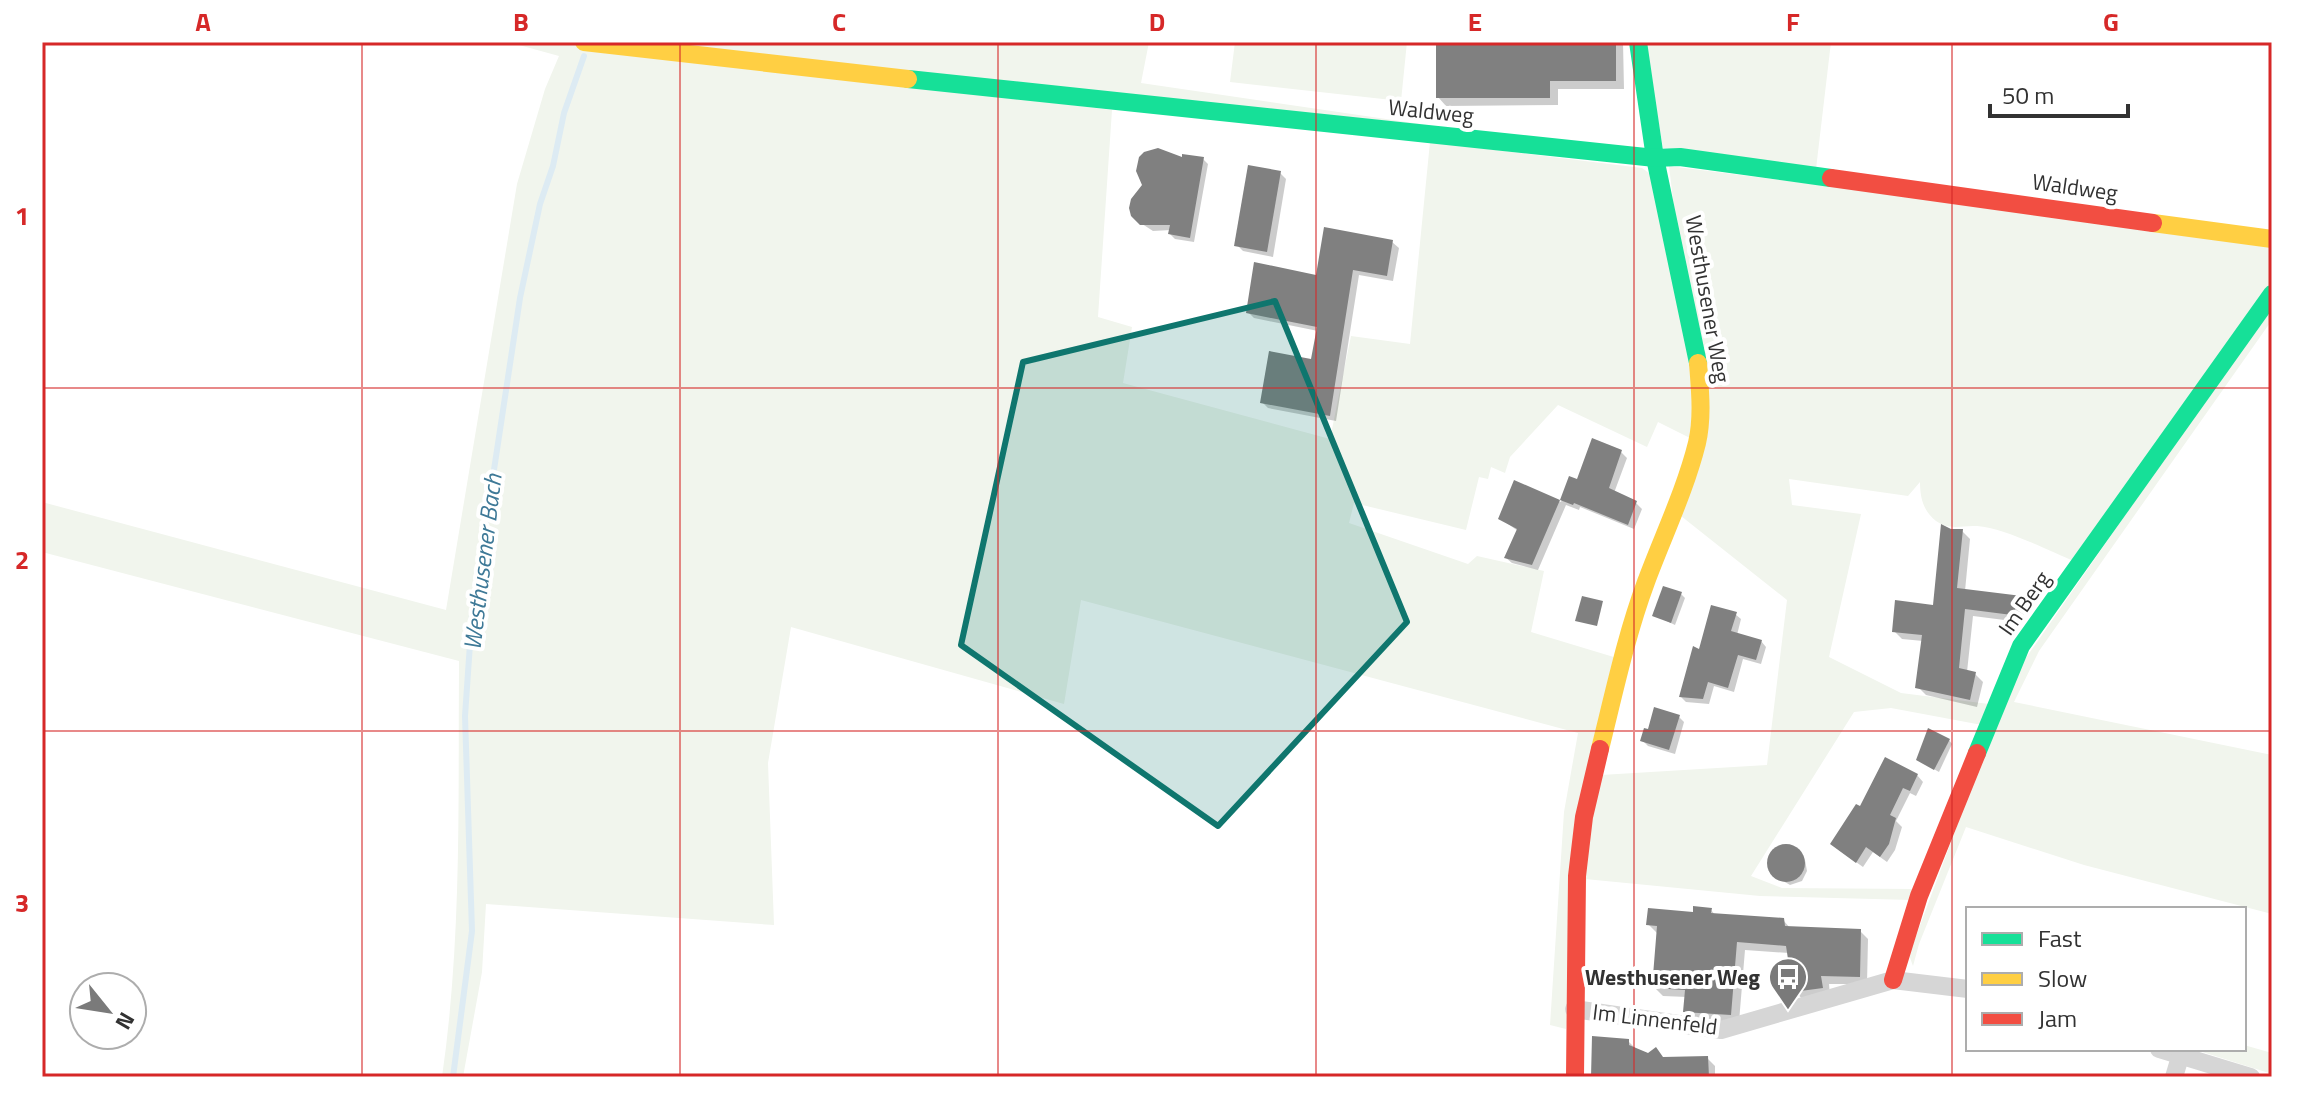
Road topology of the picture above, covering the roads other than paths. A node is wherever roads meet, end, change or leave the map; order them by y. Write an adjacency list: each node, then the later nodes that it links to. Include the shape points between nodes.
1 (584, 42): 3 (street, Waldweg)
2 (1638, 42): 3 (street, Westhusener Weg)
3 (1655, 158): 4 (street, Waldweg, via 1694,159); 8 (street, Westhusener Weg, via 1698,360 1701,406 1697,442 1622,659 1584,817)
4 (2272, 239)
5 (2272, 294): 6 (street, Im Berg, via 2021,646 1919,896)
6 (1893, 980): 7 (street, Im Linnenfeld); 8 (street, Im Linnenfeld, via 1721,1030)
7 (1966, 989)
8 (1574, 1009): 11 (street, Westhusener Weg)
9 (2164, 1051): 10 (street)
10 (2180, 1057): 12 (street); 13 (street)
11 (1575, 1077)
12 (2174, 1077)
13 (2251, 1077)

